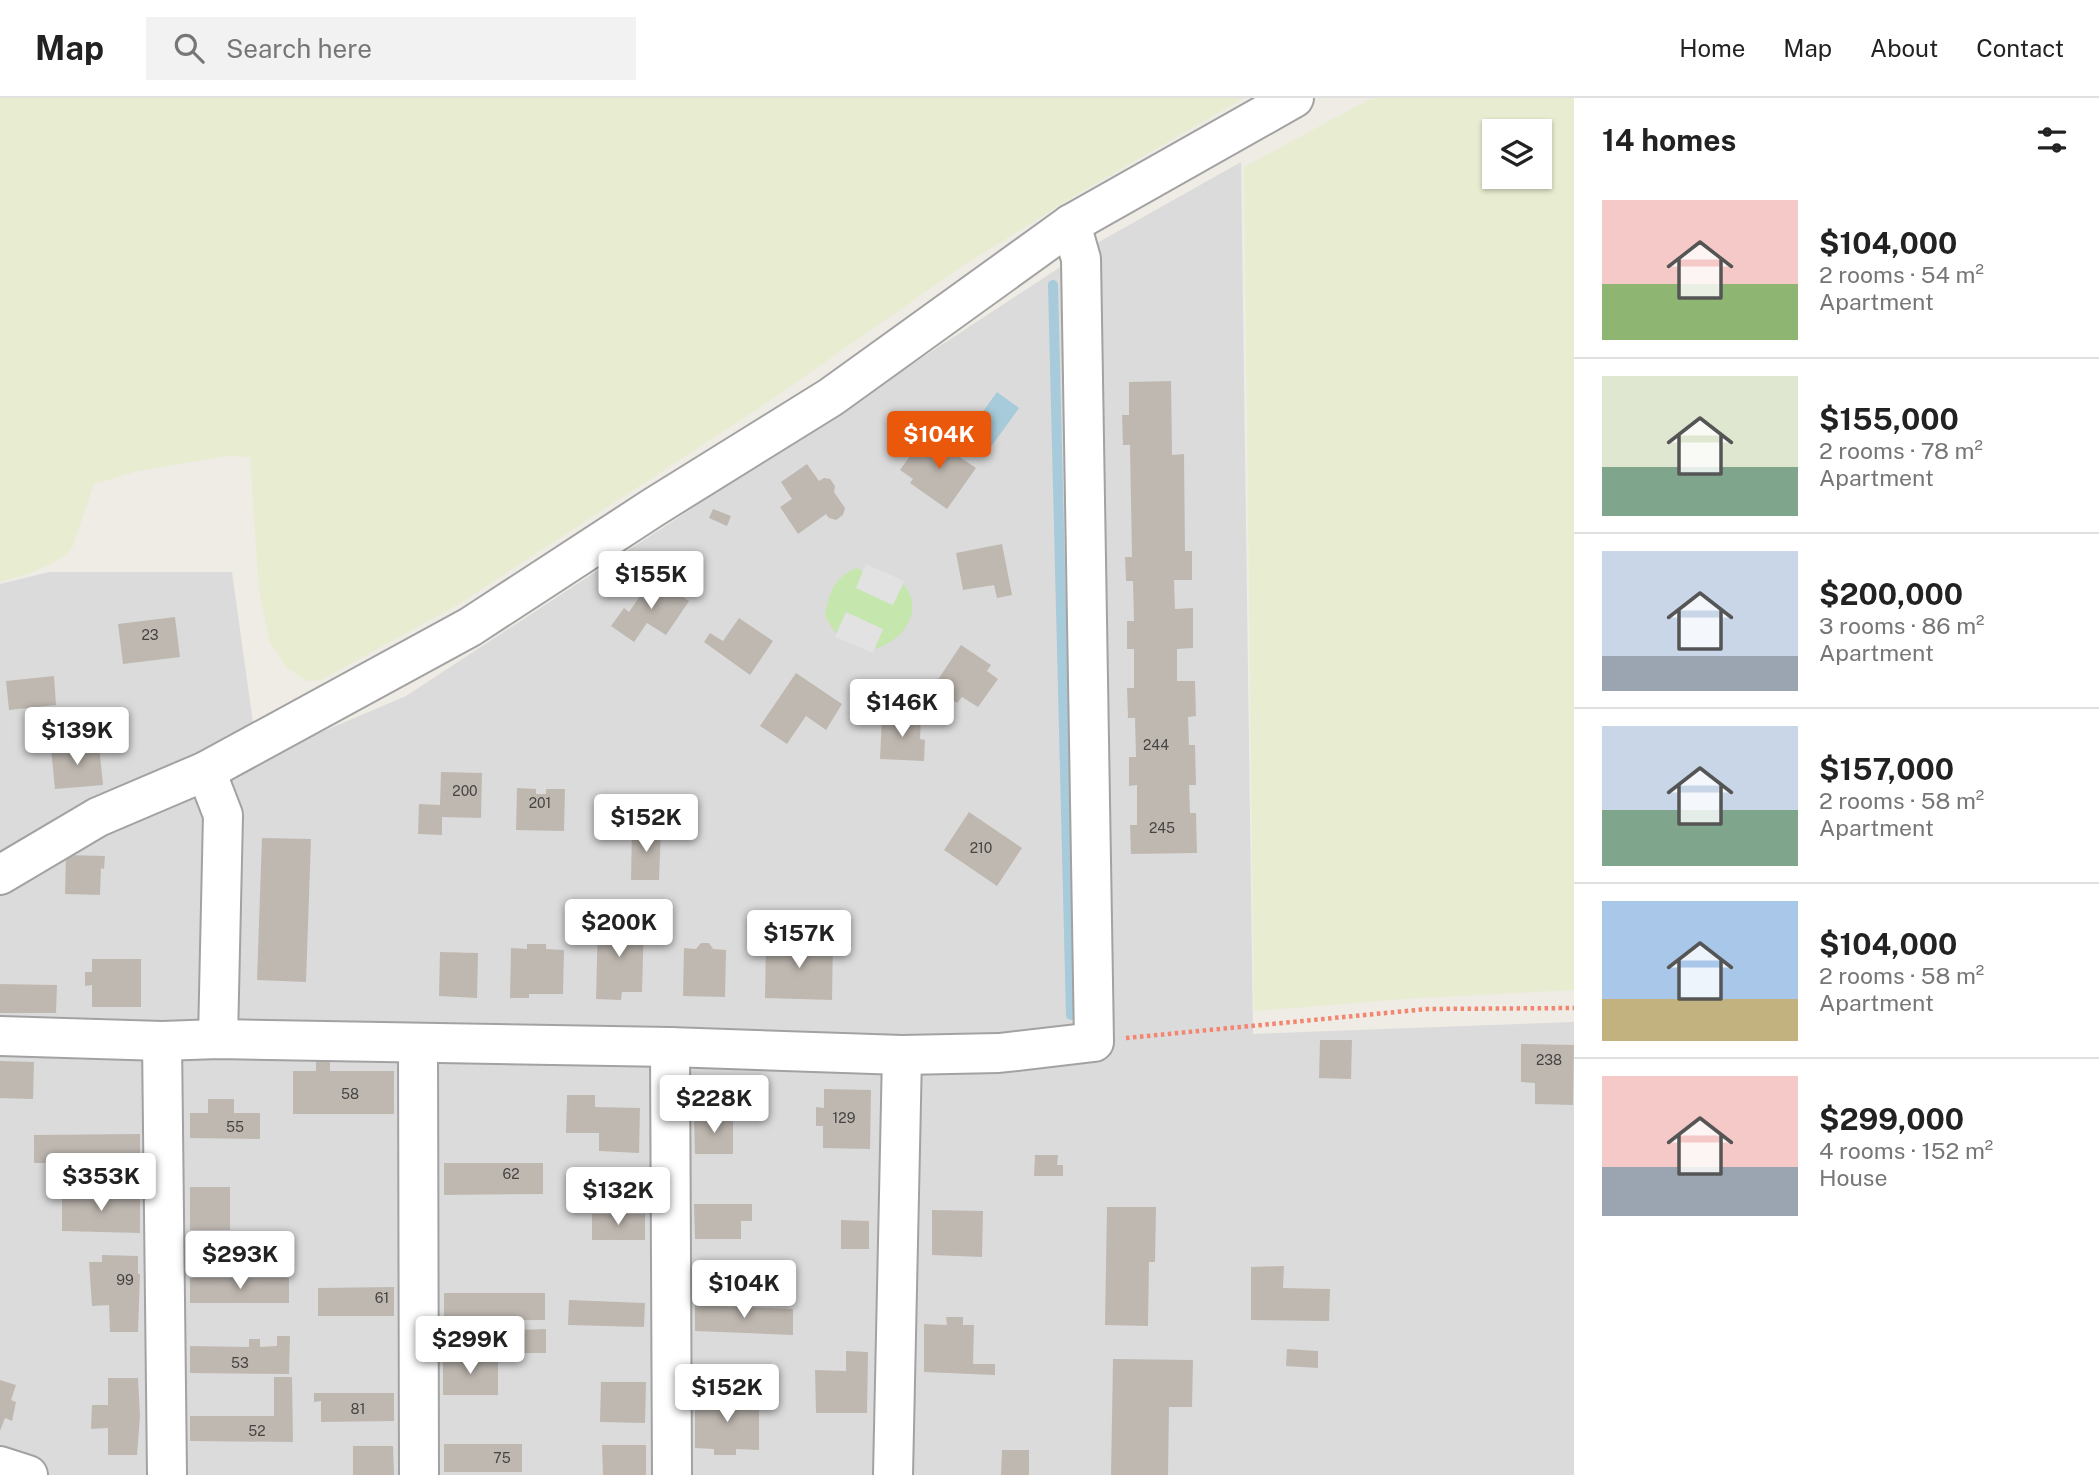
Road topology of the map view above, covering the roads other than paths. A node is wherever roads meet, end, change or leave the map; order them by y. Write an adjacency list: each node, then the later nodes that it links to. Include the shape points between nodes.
1 (1294, 98): 2 (street)
2 (1071, 224): 3 (street, via 831,397 470,627); 10 (street, via 1081,259 1094,1042 999,1053)
3 (206, 771): 4 (street, via 99,817); 6 (street, via 223,815)
4 (0, 875)
5 (0, 1035): 7 (street)
6 (218, 1039): 7 (street); 8 (street)
7 (162, 1041): 13 (street)
8 (418, 1045): 9 (street); 14 (street)
9 (670, 1048): 10 (street); 15 (street)
10 (902, 1055): 16 (street)
11 (0, 1466): 12 (street)
12 (28, 1475)
13 (167, 1475)
14 (419, 1475)
15 (672, 1475)
16 (893, 1475)

